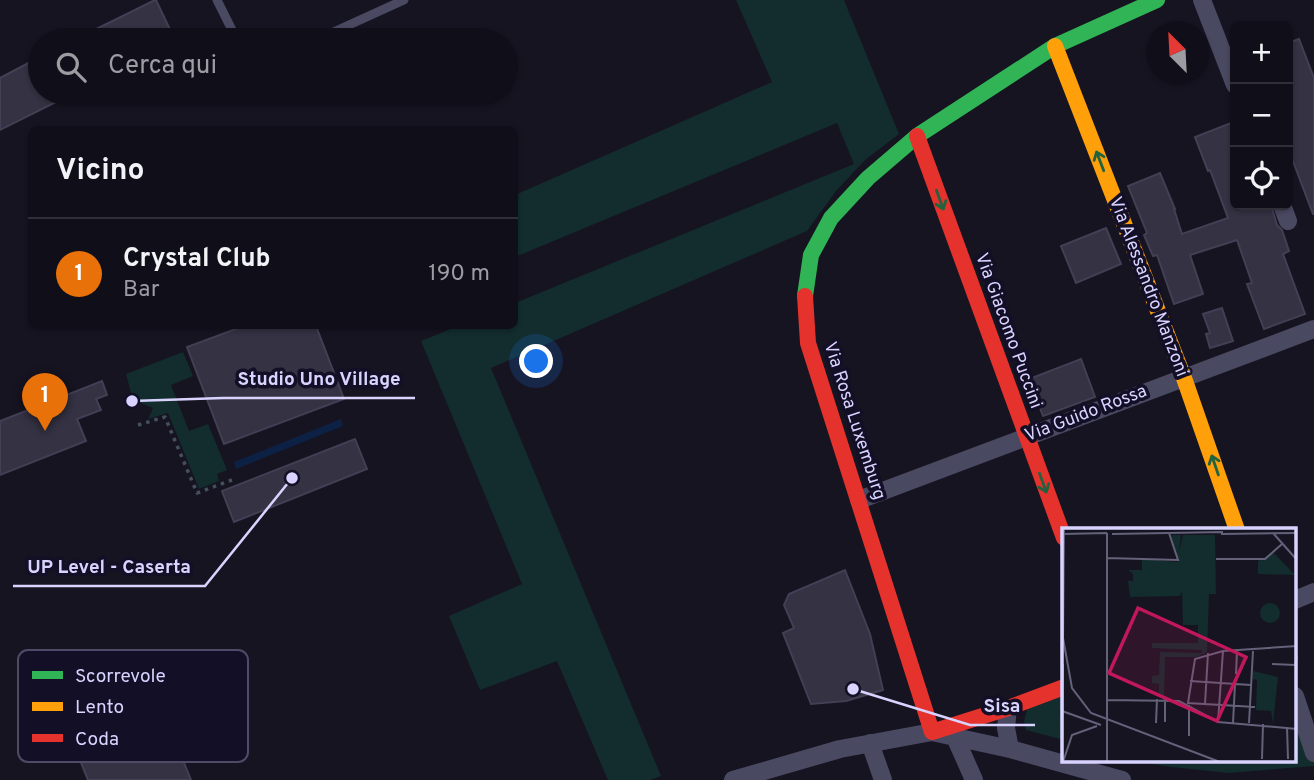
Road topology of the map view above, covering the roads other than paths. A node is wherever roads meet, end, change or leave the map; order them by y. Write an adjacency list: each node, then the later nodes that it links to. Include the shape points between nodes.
1 (217, 0): 5 (lane)
2 (404, 0): 6 (lane)
3 (1157, 0): 7 (street, Via Rosa Luxemburg)
4 (1202, 0): 8 (street)
5 (231, 28)
6 (342, 28)
7 (1055, 46): 9 (street, Via Rosa Luxemburg); 11 (street, Via Alessandro Manzoni, one-way to 7)
8 (1235, 84)
9 (917, 136): 12 (street, Via Giacomo Puccini, one-way to 12); 13 (street, Via Rosa Luxemburg, via 831,218 811,255 804,302 808,343)
10 (1314, 329): 11 (street, Via Guido Rossa)
11 (1184, 378): 12 (street, Via Guido Rossa); 14 (street, Via Alessandro Manzoni, one-way to 11)
12 (1026, 437): 13 (street, Via Guido Rossa); 15 (street, Via Giacomo Puccini, one-way to 15)
13 (859, 500): 21 (street, Via Rosa Luxemburg)
14 (1236, 528)
15 (1062, 533)
16 (1314, 592): 17 (street)
17 (1296, 600)
18 (1062, 688): 20 (street)
19 (1296, 699): 25 (street)
20 (1008, 708): 21 (street); 24 (street)
21 (932, 732): 22 (street); 23 (street)
22 (955, 737): 24 (street); 28 (street)
23 (870, 743): 26 (street); 27 (street)
24 (1010, 749): 29 (street)
25 (1314, 753)
26 (733, 780)
27 (883, 780)
28 (974, 780)
29 (1122, 780)

